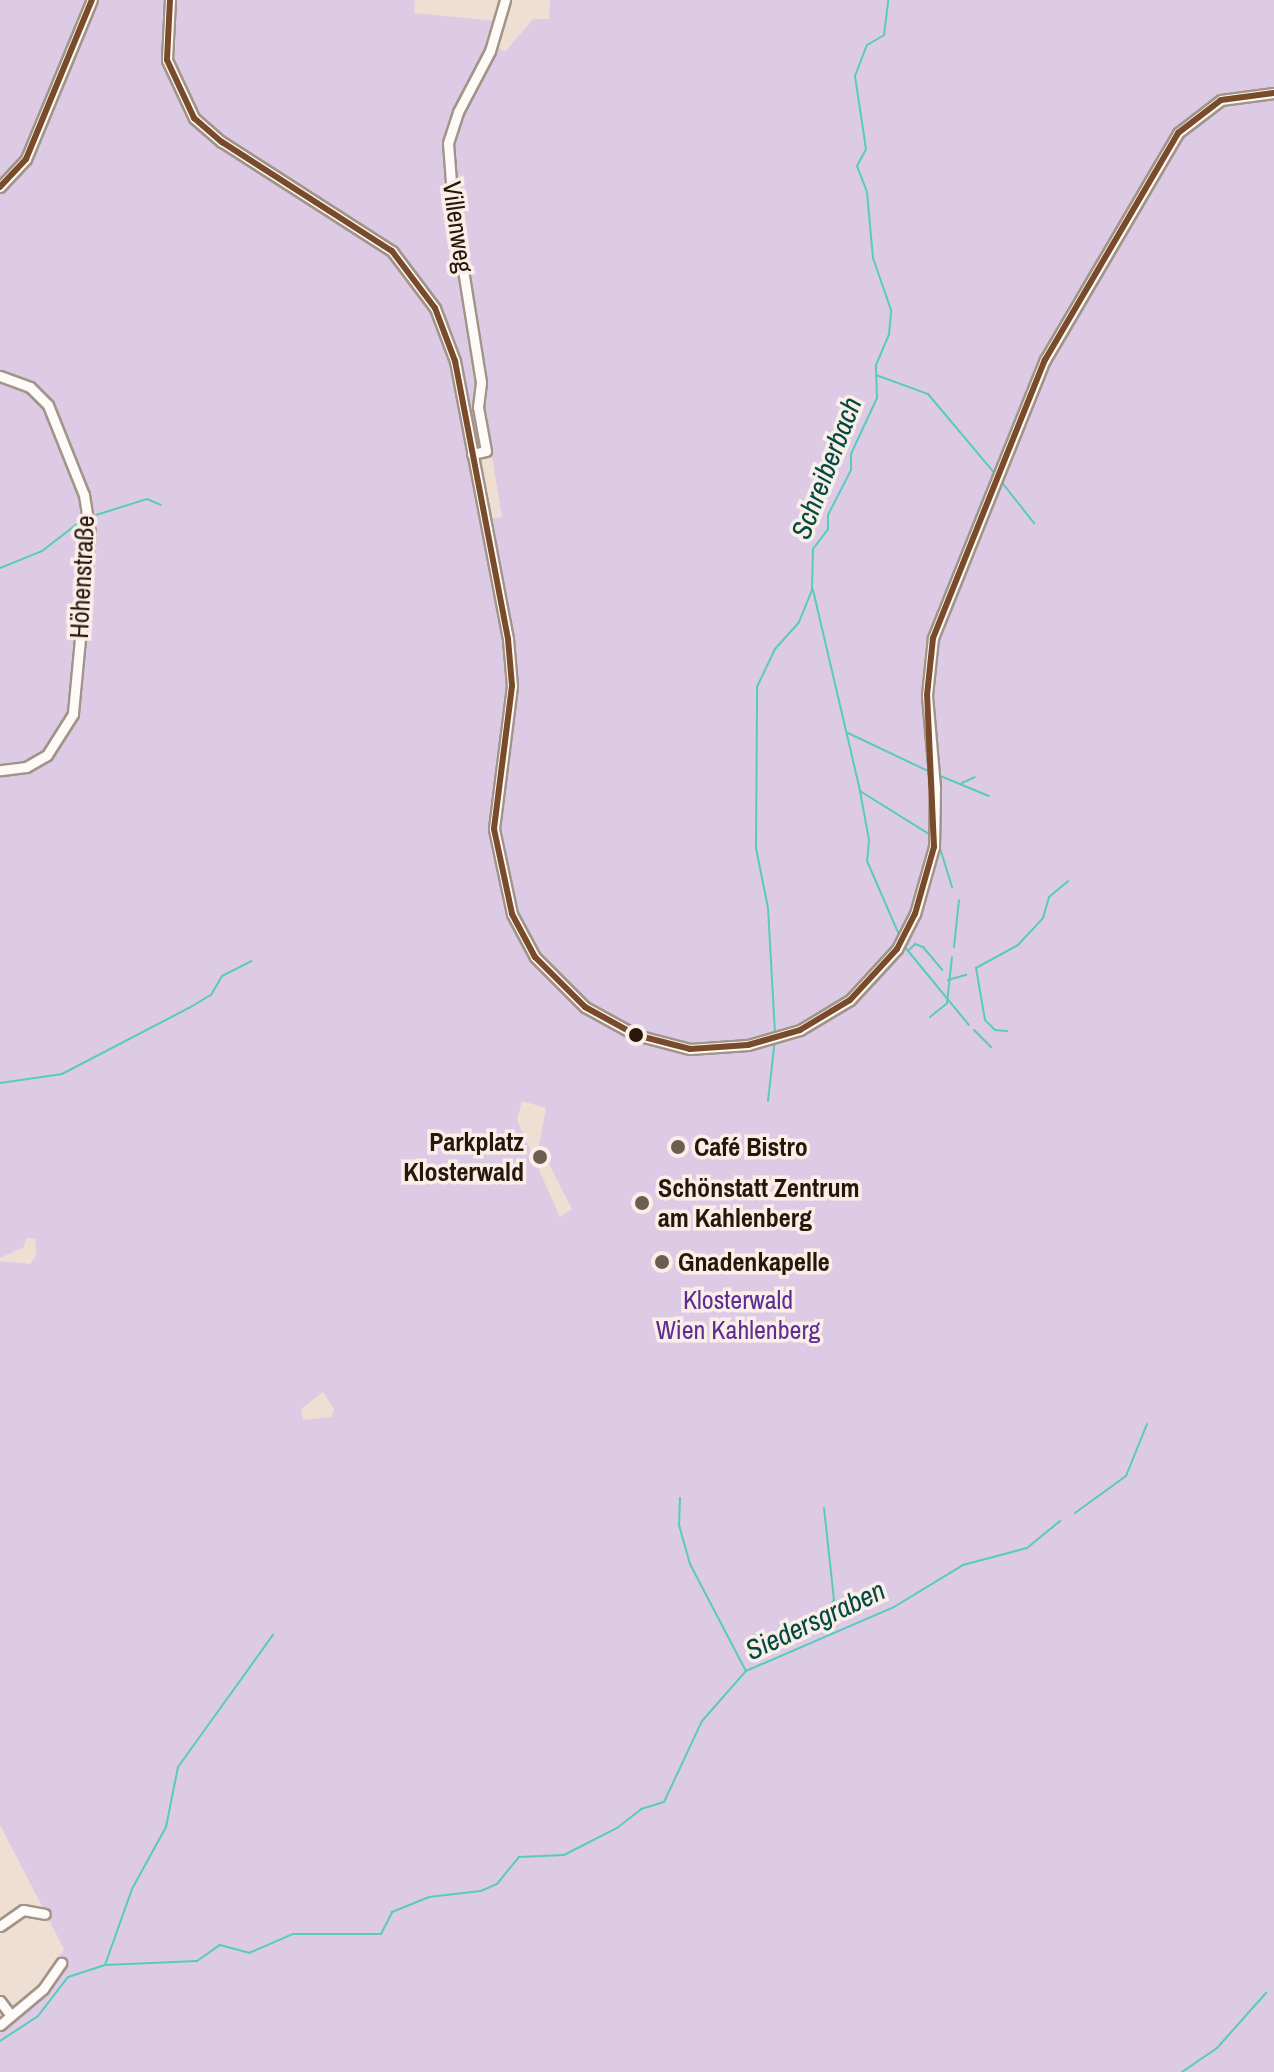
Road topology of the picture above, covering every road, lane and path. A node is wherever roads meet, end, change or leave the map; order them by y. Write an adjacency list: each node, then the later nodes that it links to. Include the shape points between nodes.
1 (92, 0): 5 (street, via 26,159)
2 (170, 0): 7 (street, via 167,60 194,118 222,142 378,240 424,290 451,346)
3 (505, 0): 7 (street, Villenweg, via 490,51 448,143 481,382 478,407 486,451)
4 (1274, 93): 7 (street, via 1230,97 1192,119 1131,209 1053,344 933,638 927,695 935,787 930,868 907,933 850,1000 791,1034 748,1045 690,1049 623,1030 554,980 520,931 502,884 495,845 494,800 511,669)
5 (0, 187)
6 (0, 376): 8 (street, Höhenstraße, via 40,395 69,457 90,524 73,714 47,755 26,767)
7 (472, 454)
8 (0, 770)
9 (45, 1914): 10 (street, via 23,1910)
10 (0, 1926)
11 (61, 1963): 13 (street, via 43,1989)
12 (0, 2001): 13 (street)
13 (9, 2013): 14 (street)
14 (0, 2025)

